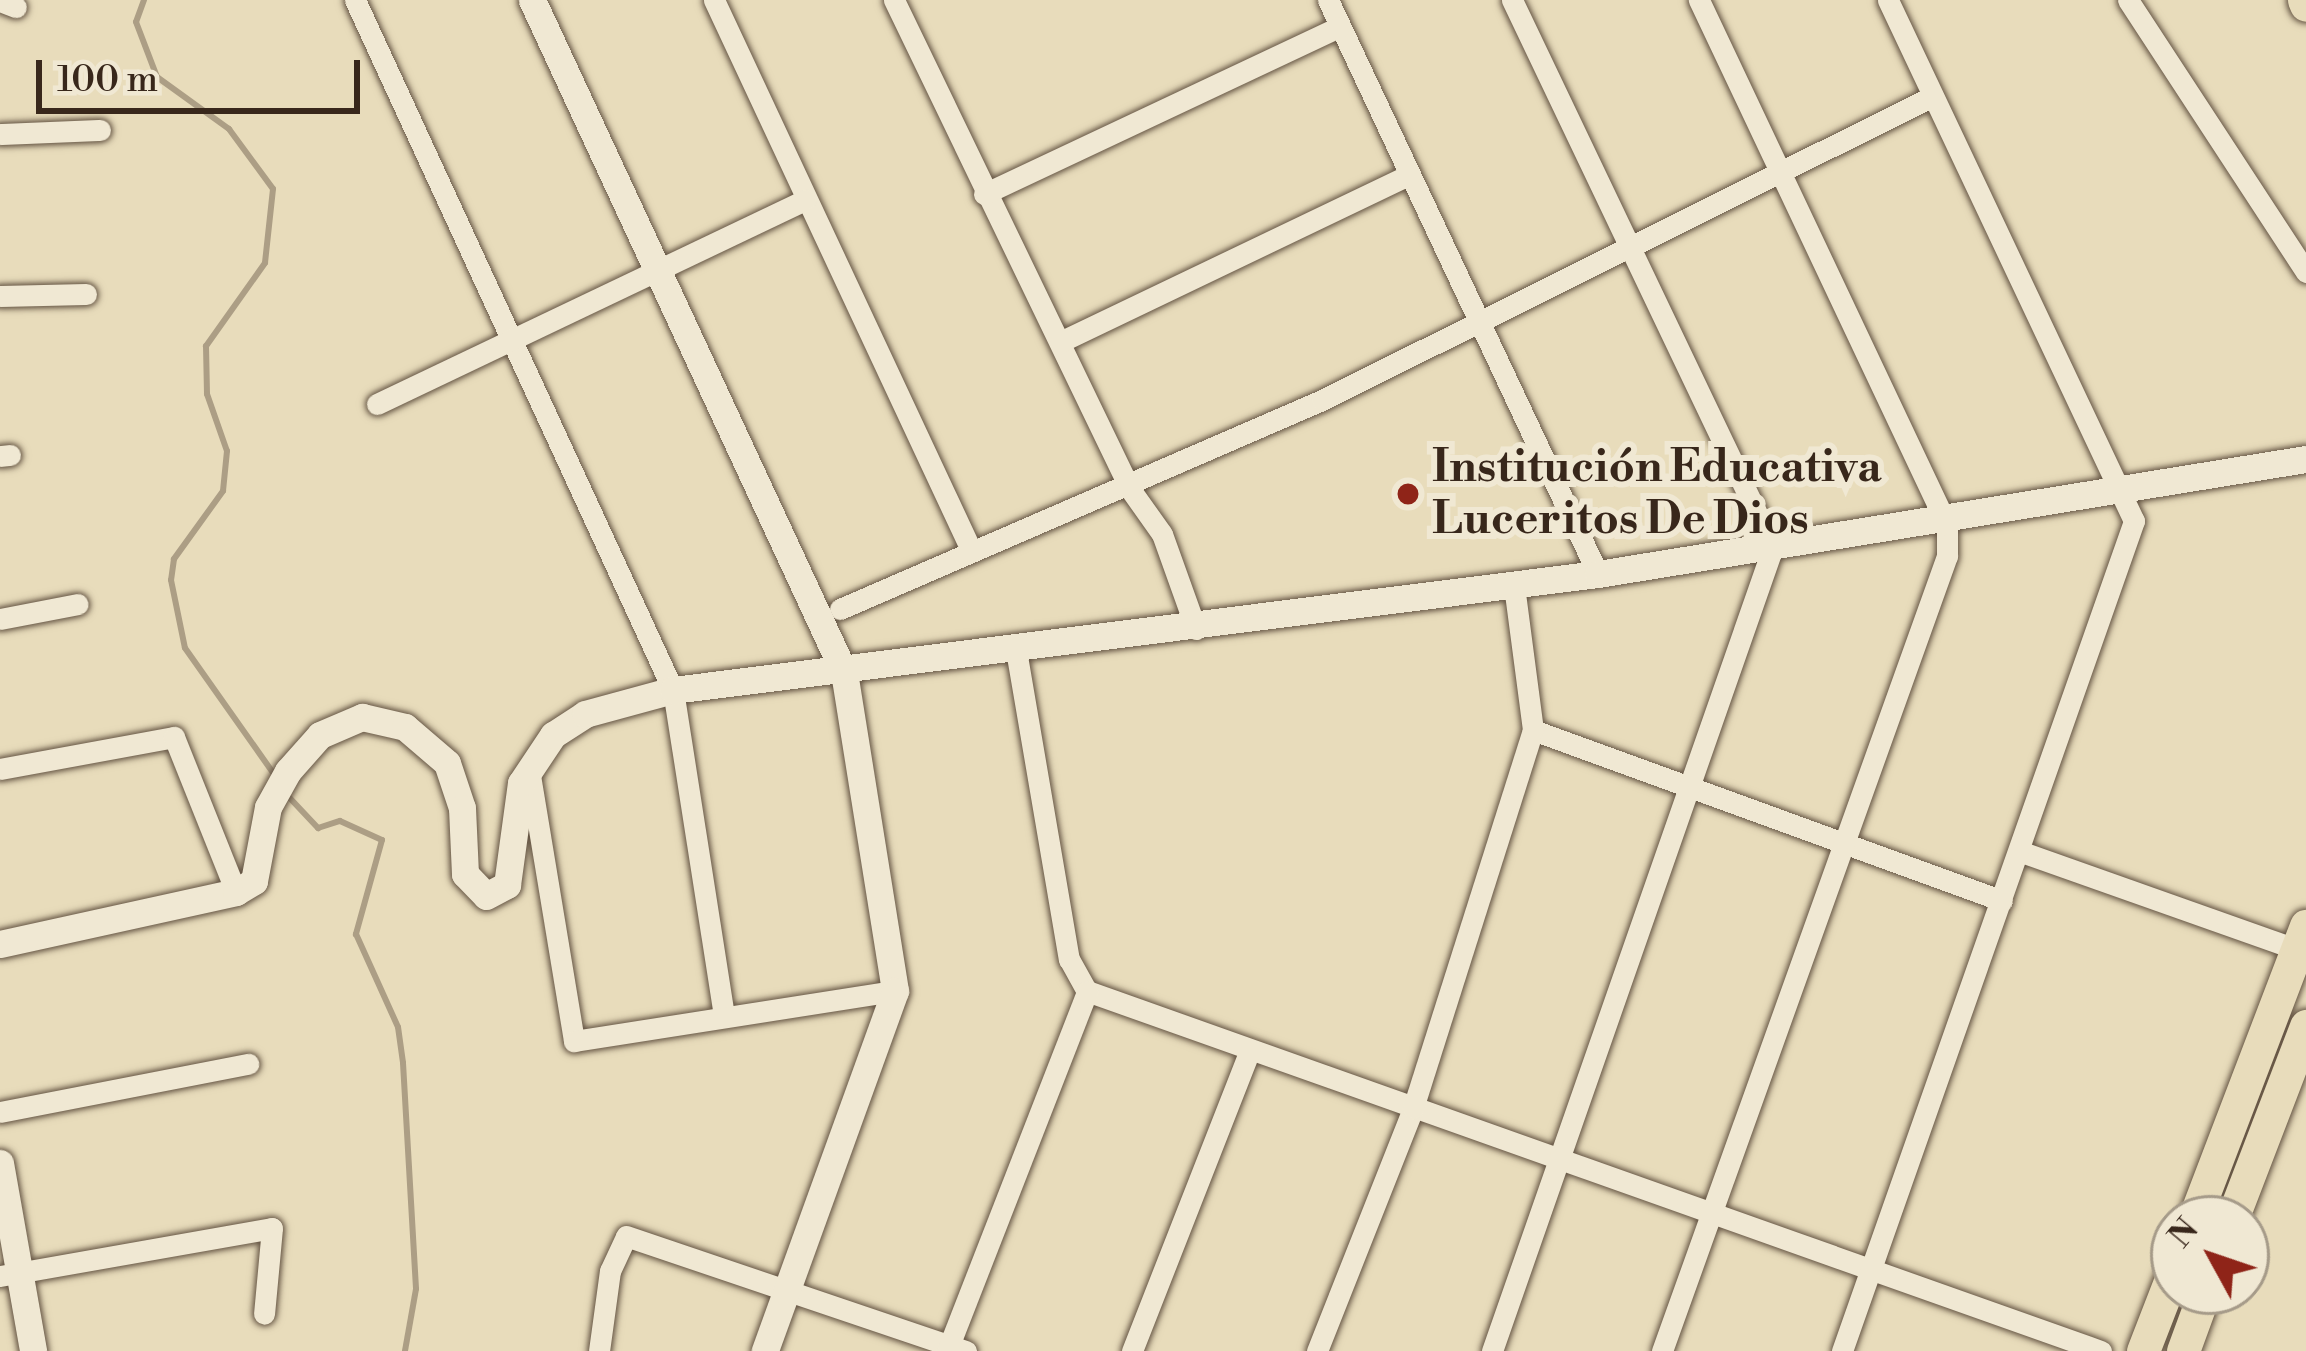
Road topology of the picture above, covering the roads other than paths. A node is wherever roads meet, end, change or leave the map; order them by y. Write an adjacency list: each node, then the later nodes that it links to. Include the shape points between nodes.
1 (355, 0): 25 (street)
2 (532, 0): 20 (street)
3 (714, 0): 17 (street)
4 (894, 0): 16 (street)
5 (1328, 0): 10 (street)
6 (1512, 0): 18 (street)
7 (1699, 0): 14 (street)
8 (1888, 0): 11 (street)
9 (2128, 0): 19 (street)
10 (1339, 27): 15 (street); 16 (street)
11 (1933, 96): 14 (street); 29 (street)
12 (100, 130): 13 (street)
13 (0, 134)
14 (1783, 173): 18 (street); 30 (street)
15 (1411, 174): 23 (street); 24 (street)
16 (983, 194): 24 (street)
17 (805, 200): 20 (street); 32 (street)
18 (1629, 245): 23 (street); 31 (street)
19 (2306, 272)
20 (661, 273): 25 (street); 40 (street)
21 (86, 294): 22 (street)
22 (0, 296)
23 (1477, 319): 28 (street); 33 (street)
24 (1060, 342): 28 (street)
25 (509, 345): 26 (street); 41 (street)
26 (377, 404)
27 (2306, 460): 29 (street)
28 (1130, 489): 32 (street); 38 (street, via 1162,534)
29 (2128, 494): 30 (street); 47 (street, via 2134,520)
30 (1947, 525): 31 (street); 46 (street, via 1947,556)
31 (1773, 547): 33 (street); 45 (street)
32 (971, 550): 36 (street)
33 (1598, 574): 34 (street)
34 (1514, 586): 38 (street); 42 (street)
35 (78, 604): 37 (street)
36 (839, 609)
37 (0, 619)
38 (1196, 629): 39 (street)
39 (1016, 650): 40 (street); 53 (street, via 1070,958)
40 (844, 671): 41 (street); 52 (street)
41 (673, 690): 43 (street, via 569,722); 54 (street)
42 (1533, 730): 45 (street); 58 (street)
43 (529, 767): 48 (street, via 506,885 486,896 465,874 462,808 441,756 393,721 340,723 278,787 254,880); 54 (street, via 574,1041)
44 (0, 769): 48 (street, via 174,737)
45 (1688, 785): 46 (street); 60 (street)
46 (1841, 841): 49 (street); 64 (street)
47 (2019, 851): 49 (street); 50 (street)
48 (236, 892): 51 (street)
49 (2002, 901): 65 (street)
50 (2302, 938): 62 (main road)
51 (0, 944)
52 (895, 991): 54 (street); 67 (street)
53 (1087, 991): 56 (street); 71 (street)
54 (724, 1016)
55 (2306, 1026): 63 (main road)
56 (1249, 1052): 58 (street); 75 (street)
57 (248, 1064): 59 (street)
58 (1413, 1108): 60 (street); 76 (street)
59 (0, 1112)
60 (1557, 1156): 64 (street); 77 (street)
61 (0, 1163): 66 (street)
62 (2203, 1195)
63 (2241, 1195)
64 (1709, 1212): 65 (street); 78 (street)
65 (1870, 1269): 79 (street); 80 (street)
66 (9, 1275): 68 (street, via 272,1228); 72 (street)
67 (788, 1285): 71 (street); 73 (street, via 626,1236 610,1271); 74 (street)
68 (264, 1314)
69 (2157, 1315): 81 (main road)
70 (2196, 1315): 82 (main road)
71 (954, 1349)
72 (33, 1351)
73 (599, 1351)
74 (765, 1351)
75 (1132, 1351)
76 (1317, 1351)
77 (1492, 1351)
78 (1662, 1351)
79 (1842, 1351)
80 (2102, 1351)
81 (2143, 1351)
82 (2183, 1351)

